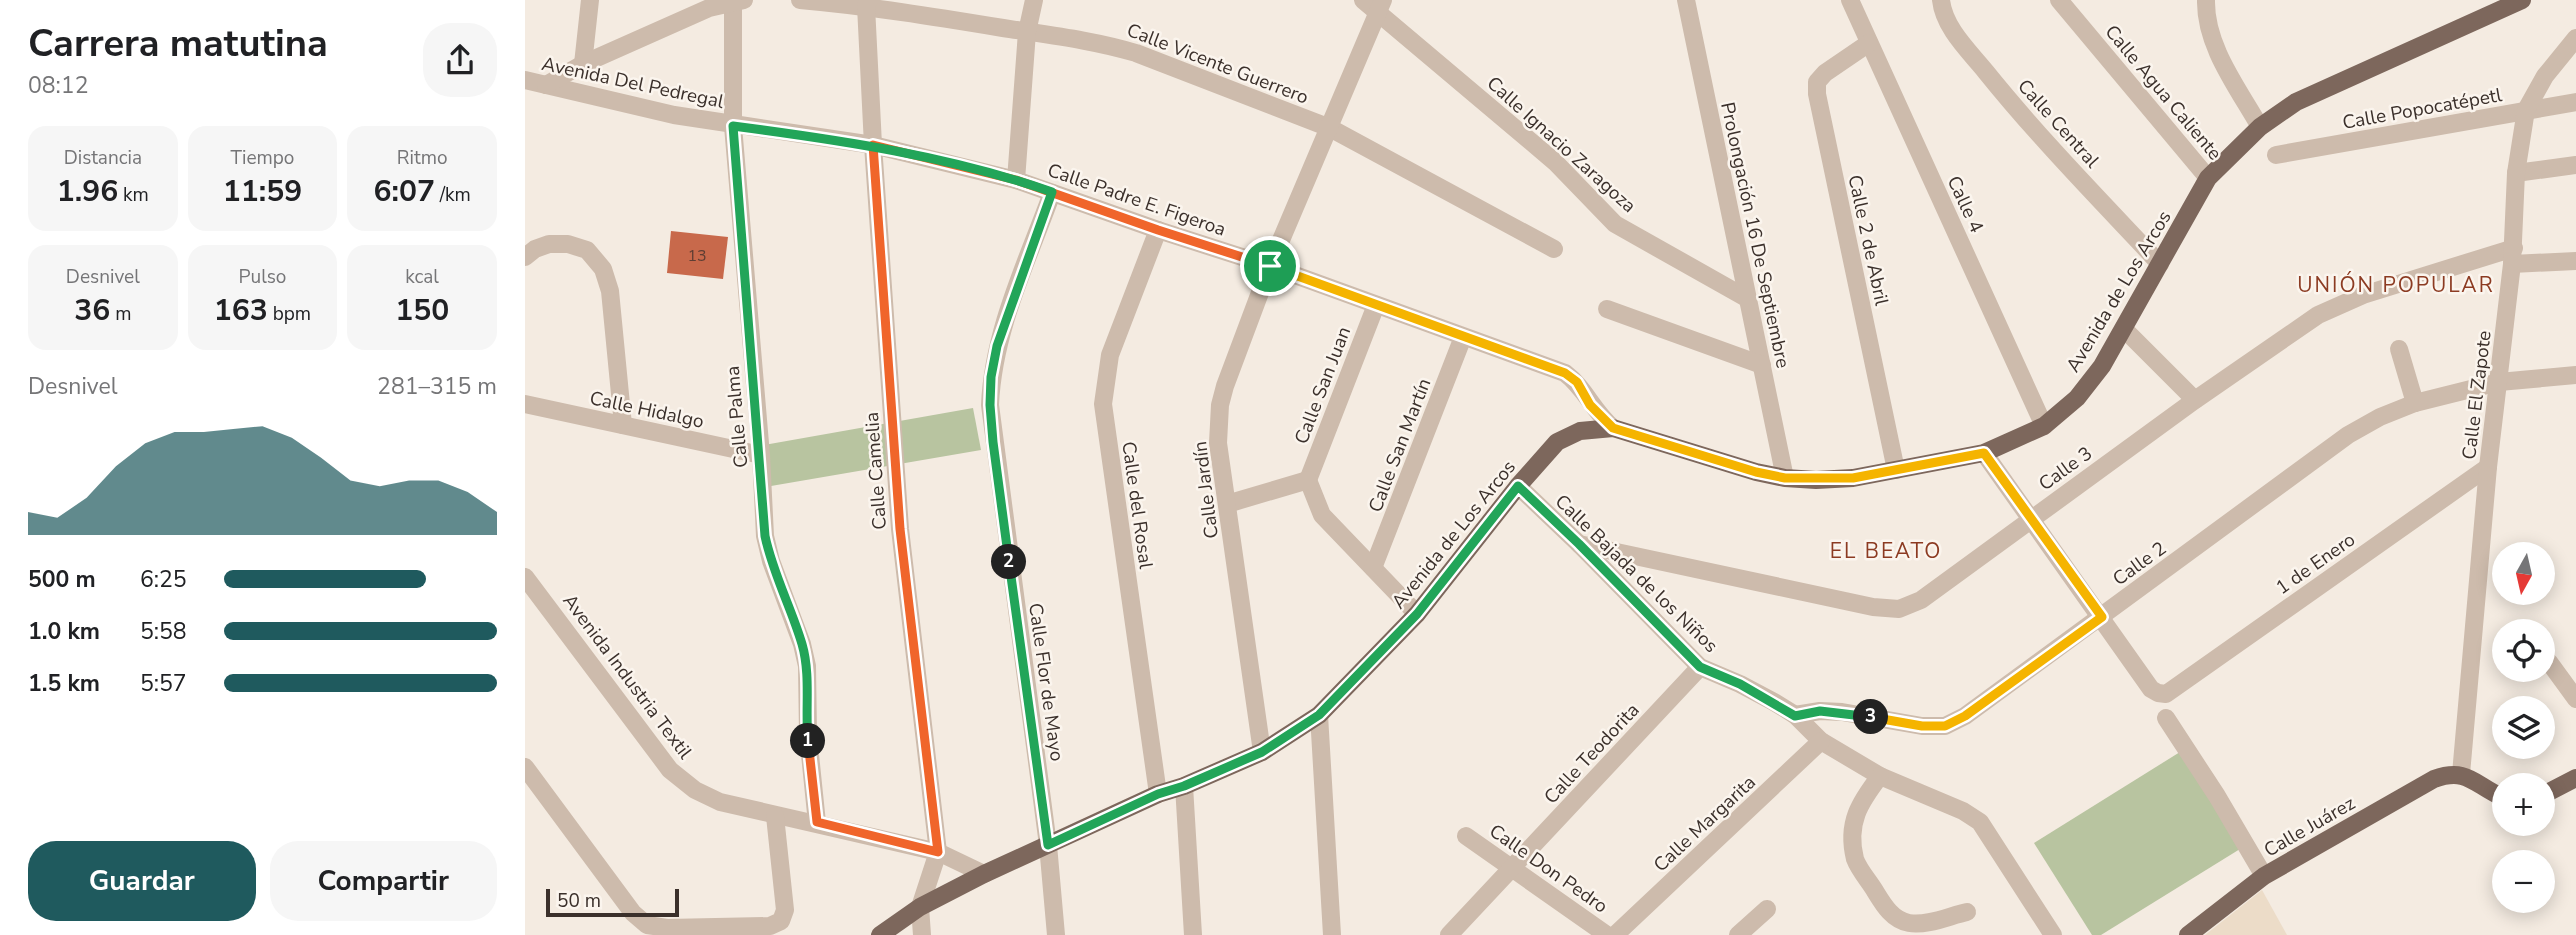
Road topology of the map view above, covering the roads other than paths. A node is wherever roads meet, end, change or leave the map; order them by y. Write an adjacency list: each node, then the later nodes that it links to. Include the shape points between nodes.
1 (590, 0): 17 (street)
2 (800, 0): 12 (street, Calle Vicente Guerrero)
3 (1034, 0): 14 (street)
4 (1363, 0): 13 (street, Calle Ignacio Zaragoza)
5 (1686, 0): 39 (street, Prolongación 16 De Septiembre)
6 (1850, 0): 16 (street, Calle 4)
7 (1941, 0): 37 (street, Calle Central, via 1951,28 2024,119)
8 (2059, 0): 29 (street, Calle Agua Caliente)
9 (2206, 0): 23 (street, via 2219,55)
10 (2522, 0): 23 (main road, Avenida de Los Arcos, via 2296,102)
11 (738, 1): 17 (street, via 709,8); 22 (street, Calle Palma)
12 (867, 3): 14 (street, Calle Vicente Guerrero); 25 (street, Calle Camelia)
13 (1381, 6): 24 (street, Calle Jardín); 39 (street, Calle Ignacio Zaragoza, via 1556,162 1615,224)
14 (1027, 32): 24 (street, Calle Vicente Guerrero, via 1136,53); 30 (street)
15 (2576, 38): 21 (street, Calle El Zapote, via 2545,76)
16 (1869, 43): 52 (street, Calle 4); 57 (street, Calle 2 de Abril, via 1825,73 1817,82 1817,94)
17 (583, 64): 19 (street)
18 (525, 80): 19 (street, Avenida Del Pedregal)
19 (546, 85): 22 (street, Avenida Del Pedregal)
20 (2576, 102): 21 (street, Calle Popocatépetl)
21 (2526, 110): 26 (street, Calle Popocatépetl); 28 (street, Calle El Zapote)
22 (733, 126): 25 (street, Calle Padre E. Figeroa); 55 (street, Calle Palma)
23 (2260, 127): 29 (main road, Avenida de Los Arcos)
24 (1330, 128): 33 (street, Calle Vicente Guerrero); 38 (street, Calle Jardín)
25 (873, 145): 30 (street, Calle Padre E. Figeroa); 88 (street, Calle Camelia, via 900,529)
26 (2276, 155)
27 (2576, 165): 28 (street)
28 (2516, 173): 34 (street, Calle El Zapote)
29 (2209, 178): 37 (main road, Avenida de Los Arcos)
30 (1016, 180): 31 (street, Calle Padre E. Figeroa)
31 (1052, 192): 32 (street, Calle Padre E. Figeroa); 87 (street, Calle Flor de Mayo, via 997,346 990,405)
32 (1158, 230): 38 (street, Calle Padre E. Figeroa); 83 (street, Calle del Rosal, via 1110,355 1103,404)
33 (1554, 249)
34 (2513, 256): 36 (street, Calle 3); 47 (street, Calle El Zapote); 48 (street, Calle 3, via 2340,304)
35 (525, 257): 51 (street, via 549,244 568,244 587,250 603,270 610,291)
36 (2576, 261)
37 (2160, 264): 42 (main road, Avenida de Los Arcos)
38 (1270, 266): 40 (street, Calle Padre E. Figeroa); 61 (street, Calle Jardín, via 1220,405 1218,443)
39 (1748, 299): 45 (street, Prolongación 16 De Septiembre)
40 (1376, 305): 43 (street, Calle Padre E. Figeroa); 59 (street, Calle San Juan)
41 (1607, 309): 45 (street)
42 (2124, 329): 48 (street); 52 (main road, Avenida de Los Arcos, via 2077,398)
43 (1463, 337): 53 (street, Calle Padre E. Figeroa, via 1565,373); 64 (street, Calle San Martín)
44 (2399, 349): 50 (street)
45 (1762, 365): 58 (street, Prolongación 16 De Septiembre)
46 (2576, 374): 47 (street, Calle 2)
47 (2499, 382): 50 (street, Calle 2); 56 (street, Calle El Zapote)
48 (2195, 400): 62 (street, Calle 3)
49 (525, 404): 51 (street, Calle Hidalgo)
50 (2415, 404): 67 (street, Calle 2, via 2348,435)
51 (623, 425): 55 (street, Calle Hidalgo)
52 (2044, 426): 54 (main road, Avenida de Los Arcos)
53 (1613, 428): 58 (main road, Avenida de Los Arcos); 60 (main road, Avenida de Los Arcos, via 1580,431 1557,442)
54 (1984, 453): 57 (main road, Avenida de Los Arcos); 62 (street)
55 (761, 455): 85 (street, Calle Palma, via 765,536 807,666)
56 (2488, 467): 67 (street, 1 de Enero, via 2166,694 2151,689); 77 (street, Calle El Zapote)
57 (1896, 470): 58 (main road, Avenida de Los Arcos, via 1853,478)
58 (1785, 478)
59 (1308, 480): 61 (street); 64 (street, via 1322,514)
60 (1518, 486): 63 (street, Calle Bajada de los Niños); 66 (main road, Avenida de Los Arcos)
61 (1227, 503): 75 (street, Calle Jardín)
62 (2030, 519): 63 (street, Calle 3, via 1921,600 1899,609); 67 (street)
63 (1579, 544): 68 (street, Calle Bajada de los Niños)
64 (1373, 568): 66 (street)
65 (525, 577): 84 (street, Avenida Industria Textil, via 670,770 720,802)
66 (1417, 614): 71 (main road, Avenida de Los Arcos)
67 (2102, 617): 72 (street, Calle 2, via 1945,726 1842,712)
68 (1700, 667): 72 (street, Calle Bajada de los Niños); 89 (street, Calle Teodorita)
69 (2555, 670): 70 (street)
70 (2576, 699)
71 (1319, 715): 75 (main road, Avenida de Los Arcos); 99 (street)
72 (1795, 716): 74 (street, Calle Bajada de los Niños)
73 (2166, 718): 91 (street)
74 (1821, 741): 78 (street, Calle Bajada de los Niños); 102 (street, Calle Margarita)
75 (1262, 752): 80 (main road, Avenida de Los Arcos)
76 (525, 767): 84 (street, via 633,913 647,925 770,926 781,921 785,910)
77 (2461, 774): 82 (main road); 91 (main road, Calle Juárez, via 2434,779)
78 (1880, 776): 94 (street, via 1859,803 1852,830 1856,860 1884,906 1908,923); 104 (street, Calle Bajada de los Niños, via 1980,822)
79 (2576, 778): 81 (main road)
80 (1184, 786): 83 (main road, Avenida de Los Arcos); 98 (street)
81 (2555, 789)
82 (2492, 793)
83 (1158, 794): 87 (main road, Avenida de Los Arcos)
84 (775, 816): 85 (street, Avenida Industria Textil)
85 (817, 822): 88 (street, Avenida Industria Textil)
86 (1466, 836): 89 (street, Calle Don Pedro)
87 (1048, 845): 90 (main road, Avenida de Los Arcos); 97 (street, Calle Flor de Mayo)
88 (938, 852): 90 (street, Avenida Industria Textil); 92 (street, Calle Camelia)
89 (1512, 868): 100 (street, Calle Teodorita); 101 (street, Calle Don Pedro)
90 (984, 874): 92 (main road, Avenida de Los Arcos)
91 (2264, 876): 105 (main road, Calle Juárez)
92 (920, 906): 95 (main road, Avenida de Los Arcos); 96 (street, Calle Camelia)
93 (1767, 909): 103 (street)
94 (1967, 912)
95 (880, 935)
96 (922, 935)
97 (1056, 935)
98 (1193, 935)
99 (1332, 935)
100 (1449, 935)
101 (1607, 935)
102 (1615, 935)
103 (1738, 935)
104 (2053, 935)
105 (2188, 935)

